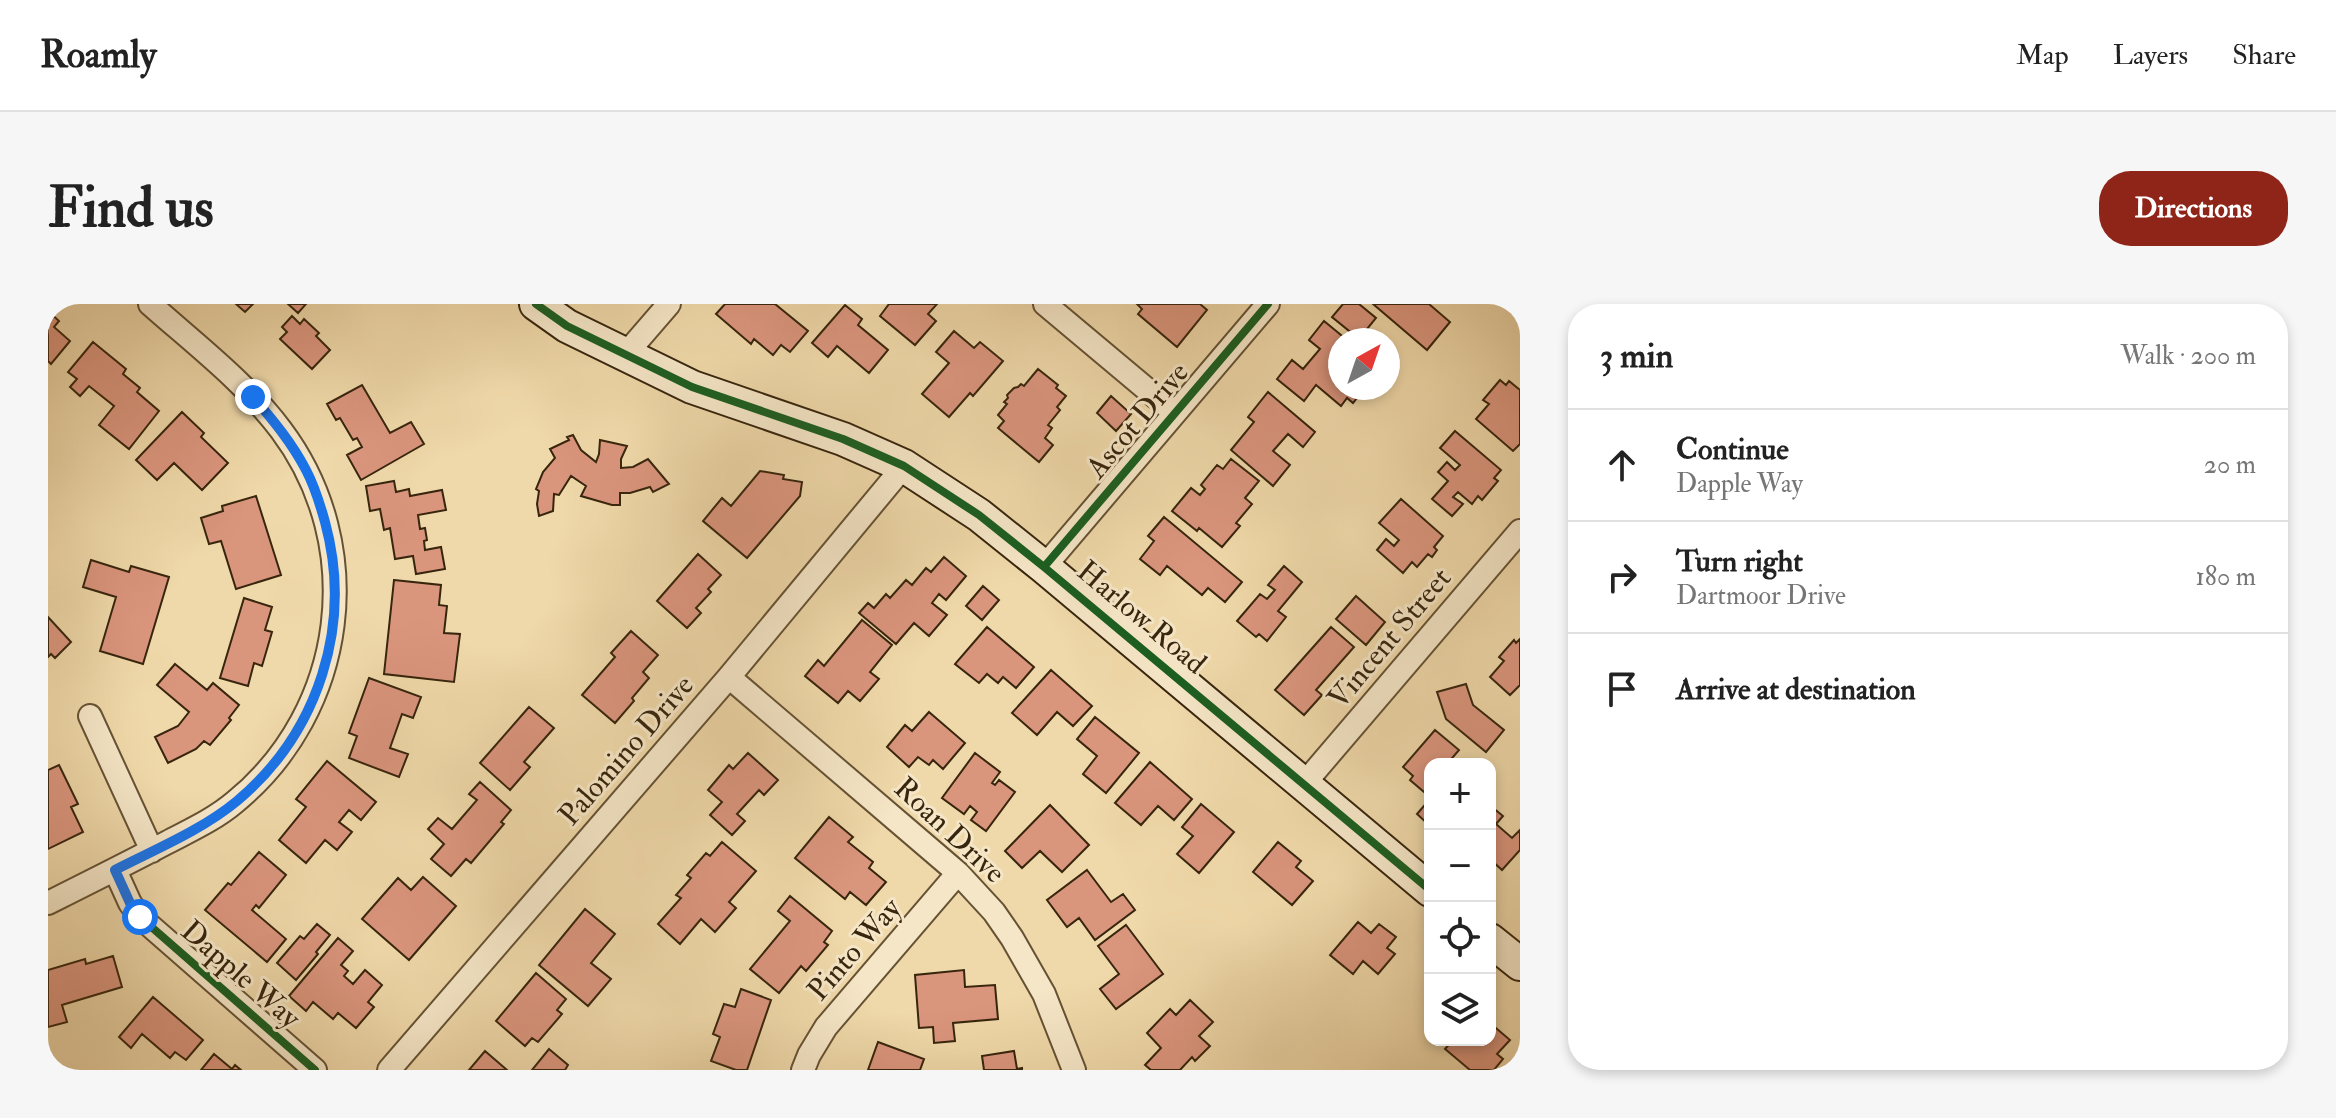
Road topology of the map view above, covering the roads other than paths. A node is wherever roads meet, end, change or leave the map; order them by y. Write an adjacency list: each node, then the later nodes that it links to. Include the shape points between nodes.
1 (150, 304): 14 (street, via 253,397 294,450 326,525 336,603 321,679 287,744 236,801)
2 (536, 304): 6 (main road, Harlow Road)
3 (669, 304): 6 (street)
4 (1045, 304): 7 (street)
5 (1268, 304): 7 (street, Ascot Drive)
6 (625, 355): 8 (main road, Harlow Road, via 692,387 843,439)
7 (1175, 413): 10 (street, Ascot Drive)
8 (904, 466): 10 (main road, Harlow Road, via 979,515); 11 (street, Palomino Drive)
9 (1520, 531): 13 (street, Vincent Street)
10 (1044, 567): 13 (main road, Harlow Road)
11 (729, 677): 16 (street, Roan Drive); 22 (street, Palomino Drive)
12 (90, 716): 14 (street)
13 (1303, 785): 17 (main road, Harlow Road)
14 (152, 851): 15 (street)
15 (115, 870): 18 (street); 21 (street, Dapple Way, via 140,917)
16 (958, 873): 23 (street, Pinto Way, via 826,1027); 24 (street, Roan Drive, via 994,912 1030,967)
17 (1424, 885)
18 (48, 903)
19 (1496, 945): 20 (main road)
20 (1520, 964)
21 (315, 1070)
22 (389, 1070)
23 (803, 1070)
24 (1074, 1070)

